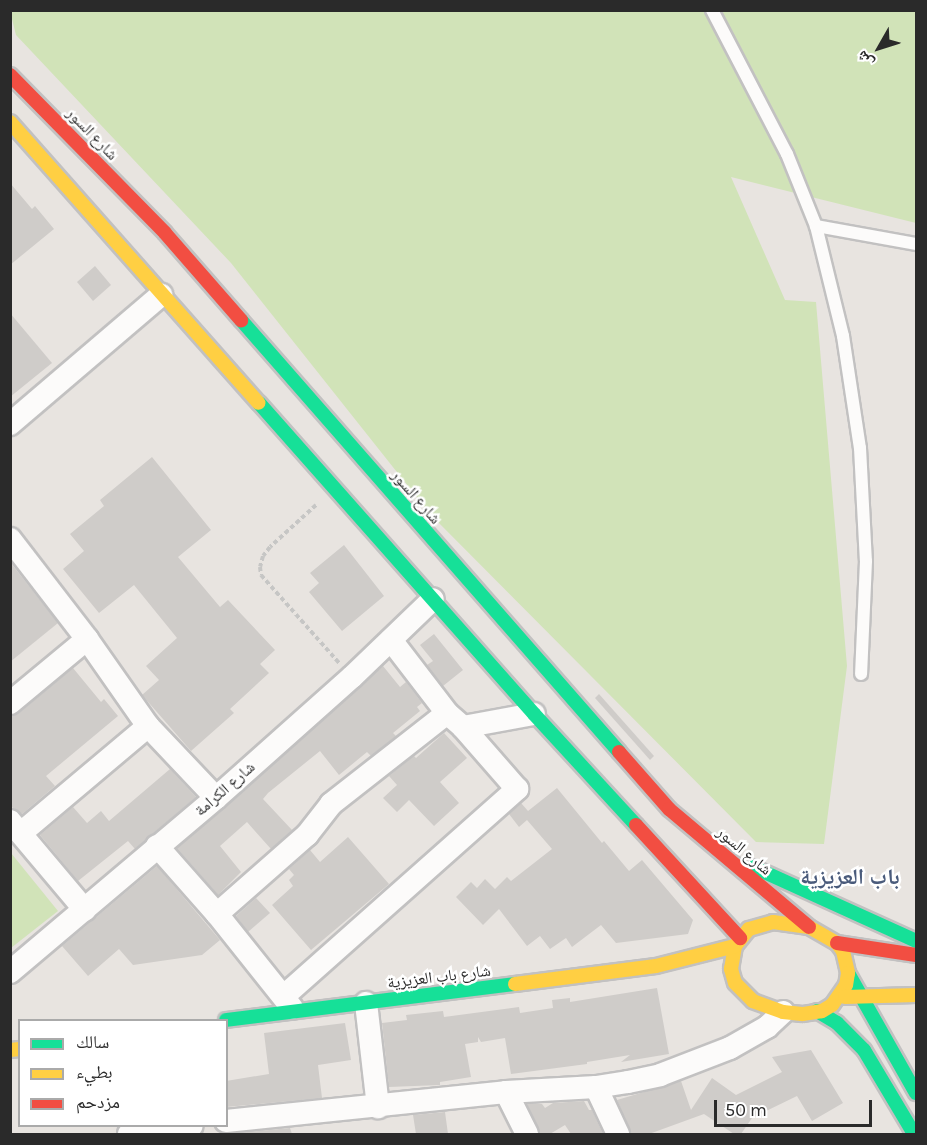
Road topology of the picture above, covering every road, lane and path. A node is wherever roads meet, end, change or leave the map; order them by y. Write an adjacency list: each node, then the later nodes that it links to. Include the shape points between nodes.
1 (712, 10): 4 (lane, via 787,154)
2 (10, 75): 22 (main road, شارع السور, via 165,233 662,801)
3 (10, 122): 6 (main road)
4 (816, 226): 5 (lane); 13 (lane, via 843,336 860,448 866,561)
5 (916, 244)
6 (162, 296): 7 (street); 8 (main road)
7 (10, 424)
8 (334, 488): 10 (main road); 14 (path, via 270,547 260,567 266,584)
9 (10, 539): 11 (street)
10 (433, 599): 12 (street, شارع الكرامة); 16 (main road)
11 (87, 639): 15 (street); 18 (street)
12 (391, 640): 14 (street, شارع الكرامة); 17 (street)
13 (861, 674)
14 (352, 677): 19 (street, شارع الكرامة)
15 (10, 703)
16 (534, 714): 17 (street); 27 (main road)
17 (455, 720): 24 (street, via 331,804 307,835); 40 (street, via 517,789)
18 (148, 726): 19 (street); 20 (street)
19 (216, 798): 21 (street, شارع الكرامة)
20 (16, 827): 23 (street)
21 (157, 846): 23 (street, شارع الكرامة); 24 (street)
22 (724, 855): 25 (main road, شارع السور); 26 (main road)
23 (85, 910): 31 (street, شارع الكرامة)
24 (217, 914): 40 (street)
25 (810, 927): 27 (main road, via 773,921 749,929); 28 (main road)
26 (916, 940)
27 (737, 942): 30 (main road, شارع باب العزيزية, via 696,958); 35 (main road, via 731,969)
28 (837, 943): 29 (main road); 33 (main road)
29 (916, 955)
30 (656, 966): 32 (main road, شارع باب العزيزية); 39 (main road, شارع باب العزيزية)
31 (10, 972)
32 (696, 972)
33 (848, 973): 37 (main road); 38 (main road)
34 (716, 977): 35 (main road)
35 (735, 983): 42 (main road, via 753,1001)
36 (916, 994): 38 (main road)
37 (840, 997): 38 (main road); 41 (main road)
38 (863, 997): 46 (main road)
39 (366, 1003): 40 (main road, شارع باب العزيزية); 47 (street)
40 (289, 1004): 43 (main road, شارع باب العزيزية)
41 (817, 1011): 42 (main road); 55 (main road, via 851,1035 864,1050)
42 (783, 1012): 44 (street, via 747,1040 705,1059 660,1075)
43 (228, 1019)
44 (596, 1087): 45 (street); 54 (street)
45 (506, 1092): 47 (street); 53 (street)
46 (916, 1093)
47 (378, 1107): 49 (street)
48 (228, 1121): 49 (street)
49 (296, 1124)
50 (184, 1127): 51 (street)
51 (169, 1131): 52 (street)
52 (129, 1134)
53 (527, 1134)
54 (618, 1134)
55 (914, 1134)

